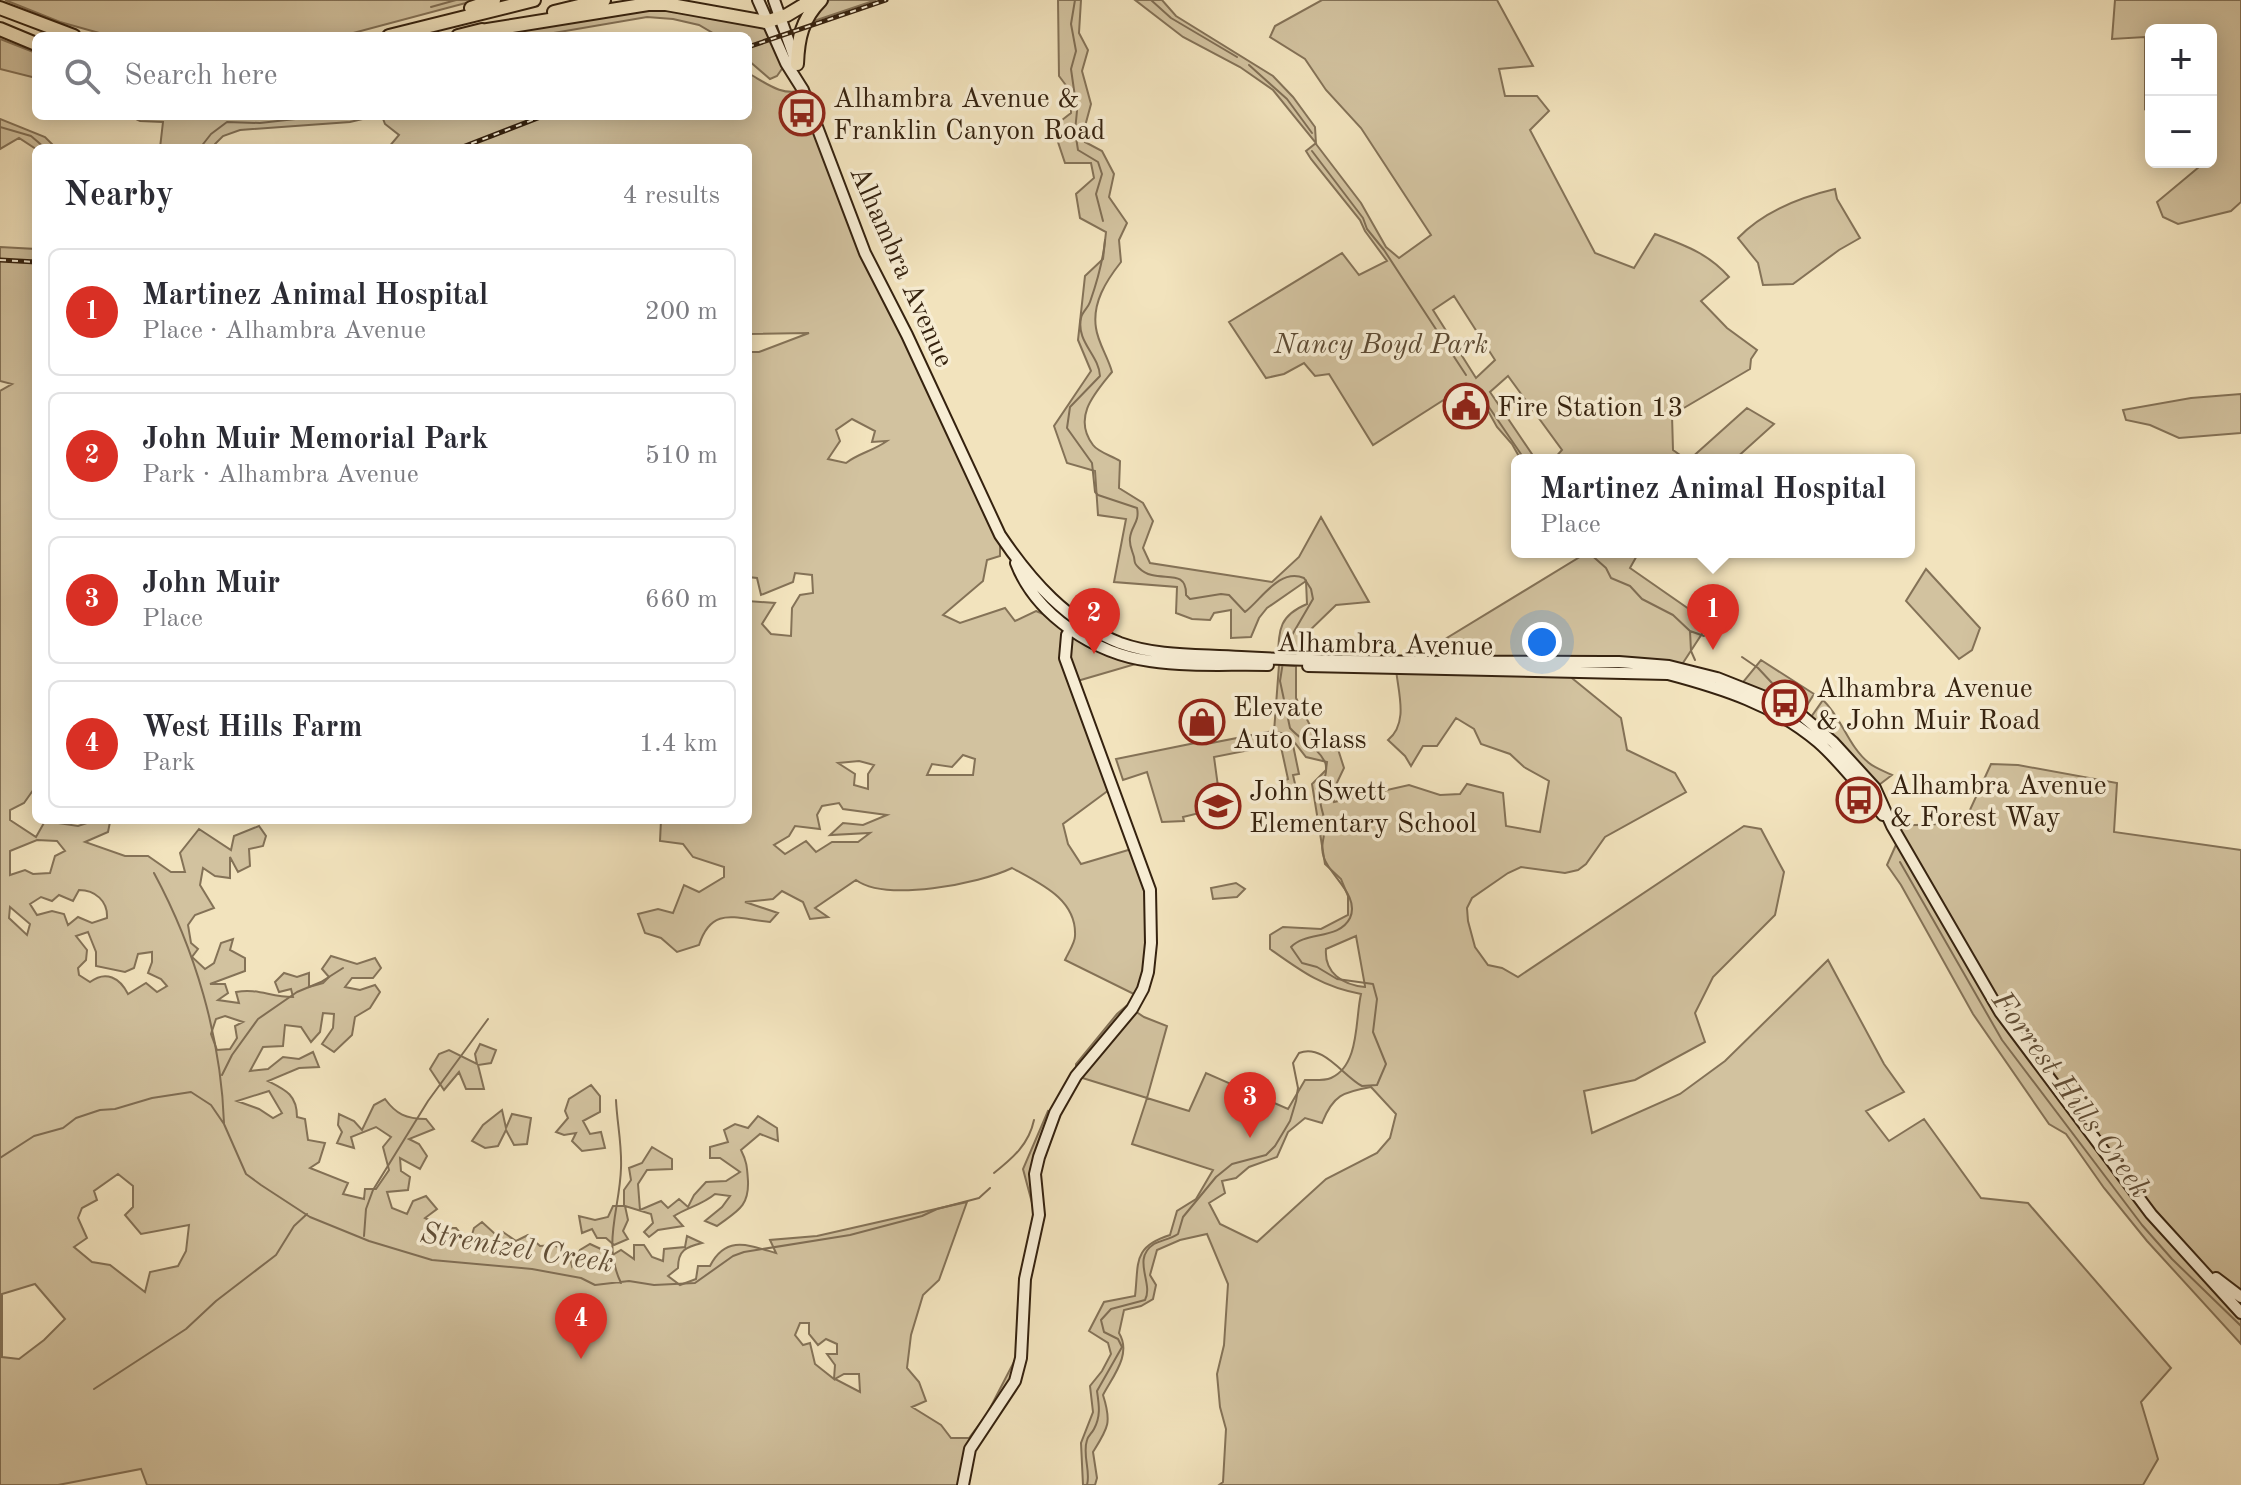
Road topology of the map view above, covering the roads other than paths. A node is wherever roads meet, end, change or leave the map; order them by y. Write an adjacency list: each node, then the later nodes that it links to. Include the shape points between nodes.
1 (494, 0): 13 (highway)
2 (534, 0): 13 (highway)
3 (604, 0): 14 (highway)
4 (758, 0): 10 (main road, Alhambra Avenue)
5 (774, 0): 9 (main road, Alhambra Avenue)
6 (812, 0): 9 (highway)
7 (821, 0): 16 (highway, via 801,29)
8 (0, 8): 12 (highway)
9 (780, 17): 10 (highway); 16 (main road, Alhambra Avenue)
10 (766, 22): 14 (highway, via 648,4); 17 (main road, Alhambra Avenue)
11 (0, 29): 15 (highway)
12 (63, 32)
13 (405, 32)
14 (475, 32)
15 (32, 42)
16 (797, 64): 17 (main road, Alhambra Avenue)
17 (798, 80): 18 (main road, Alhambra Avenue, via 865,253 1000,535 1039,601)
18 (1074, 625): 19 (main road, Alhambra Avenue, via 1110,649 1146,661 1668,674 1774,711 1817,741 1892,826 2000,1012 2151,1214); 22 (main road, via 1065,658 1150,890 1148,972 1132,1009 1076,1076 1039,1157 1039,1215 1025,1279 1021,1358 1015,1381 970,1449)
19 (2201, 1267): 20 (main road, Alhambra Avenue); 21 (main road, Alhambra Avenue)
20 (2241, 1297)
21 (2241, 1313)
22 (963, 1485)

